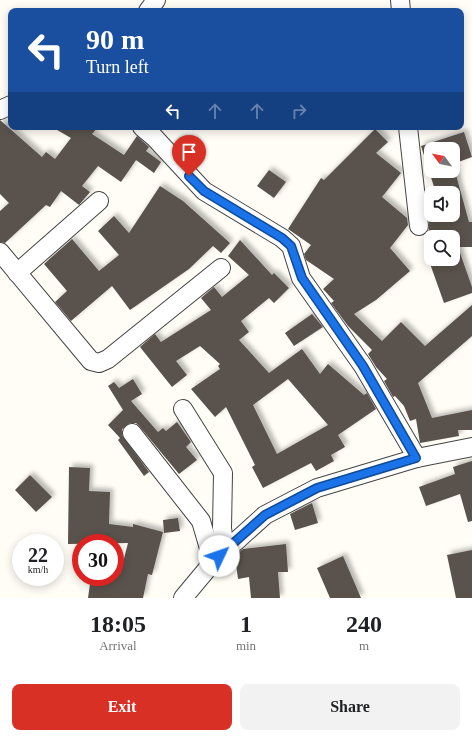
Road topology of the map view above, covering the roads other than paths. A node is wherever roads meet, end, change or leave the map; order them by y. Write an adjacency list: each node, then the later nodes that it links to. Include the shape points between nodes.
1 (146, 130): 11 (street, via 204,191 291,246 302,278 363,366)
2 (408, 130): 4 (street)
3 (99, 201): 7 (street)
4 (419, 226)
5 (0, 252): 7 (street)
6 (220, 268): 7 (street, via 108,359 99,363 91,361)
7 (17, 273)
8 (184, 409): 12 (street, via 223,473)
9 (132, 433): 12 (street, via 201,521)
10 (472, 447): 11 (street)
11 (416, 458): 12 (street, via 317,488 265,515)
12 (219, 556): 13 (street)
13 (183, 598)

